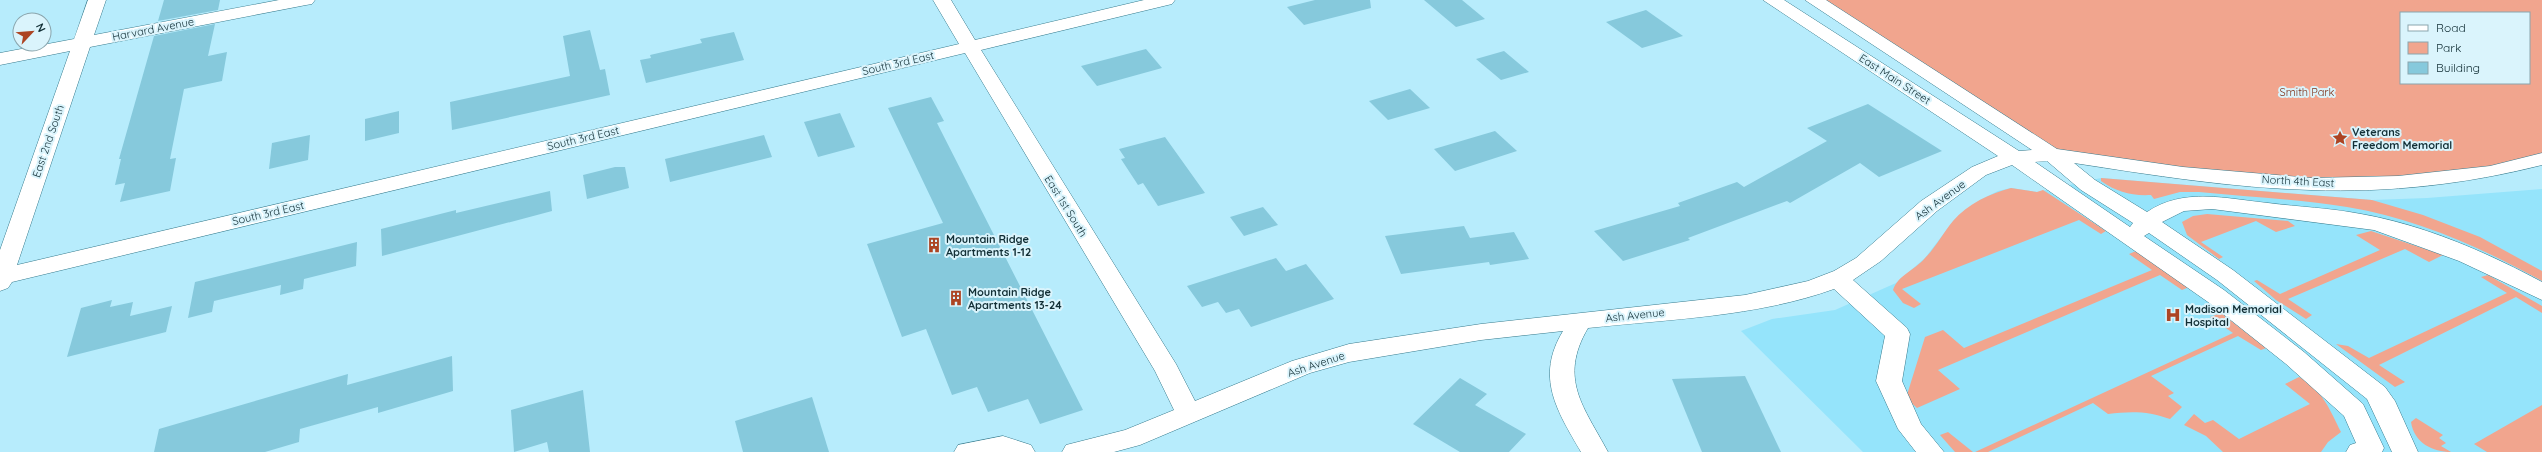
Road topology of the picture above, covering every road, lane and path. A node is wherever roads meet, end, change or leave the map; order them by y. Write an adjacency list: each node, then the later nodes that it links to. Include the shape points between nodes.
1 (97, 0): 7 (street, East 2nd South)
2 (306, 0): 7 (street, Harvard Avenue)
3 (942, 0): 8 (street, East 1st South)
4 (1166, 0): 8 (street, South 3rd East)
5 (1772, 0): 11 (street, East Main Street)
6 (1814, 0): 10 (street, East Main Street)
7 (82, 43): 9 (street, Harvard Avenue); 17 (street, East 2nd South)
8 (969, 46): 17 (street, South 3rd East); 20 (street, East 1st South, via 1167,370)
9 (0, 59)
10 (2052, 155): 11 (street, Ash Avenue); 13 (street, North 4th East, via 2183,173 2310,184 2398,182); 15 (street, East Main Street)
11 (2017, 159): 15 (street, East Main Street); 16 (street, Ash Avenue, via 1988,166 1922,211 1855,270)
12 (2542, 159): 13 (street, North 4th East)
13 (2522, 165): 14 (street)
14 (2542, 176)
15 (2140, 229): 18 (street, via 2166,209 2194,203 2388,226 2455,250 2512,275); 26 (street, via 2216,296 2295,358 2354,411 2371,448); 27 (street, via 2225,275 2368,386 2382,401)
16 (1836, 278): 19 (street, Ash Avenue, via 1786,296 1745,303); 25 (street, via 1898,334 1890,381 1911,429)
17 (1, 279)
18 (2542, 292)
19 (1582, 321): 20 (street, Ash Avenue, via 1481,332 1349,353 1301,367); 24 (street, via 1568,343 1561,366 1565,389 1576,420)
20 (1188, 413): 23 (street, Ash Avenue, via 1131,438)
21 (968, 452): 22 (street, via 1003,446)
22 (1022, 452)
23 (1075, 452)
24 (1595, 452)
25 (1930, 452)
26 (2359, 452)
27 (2405, 452)

